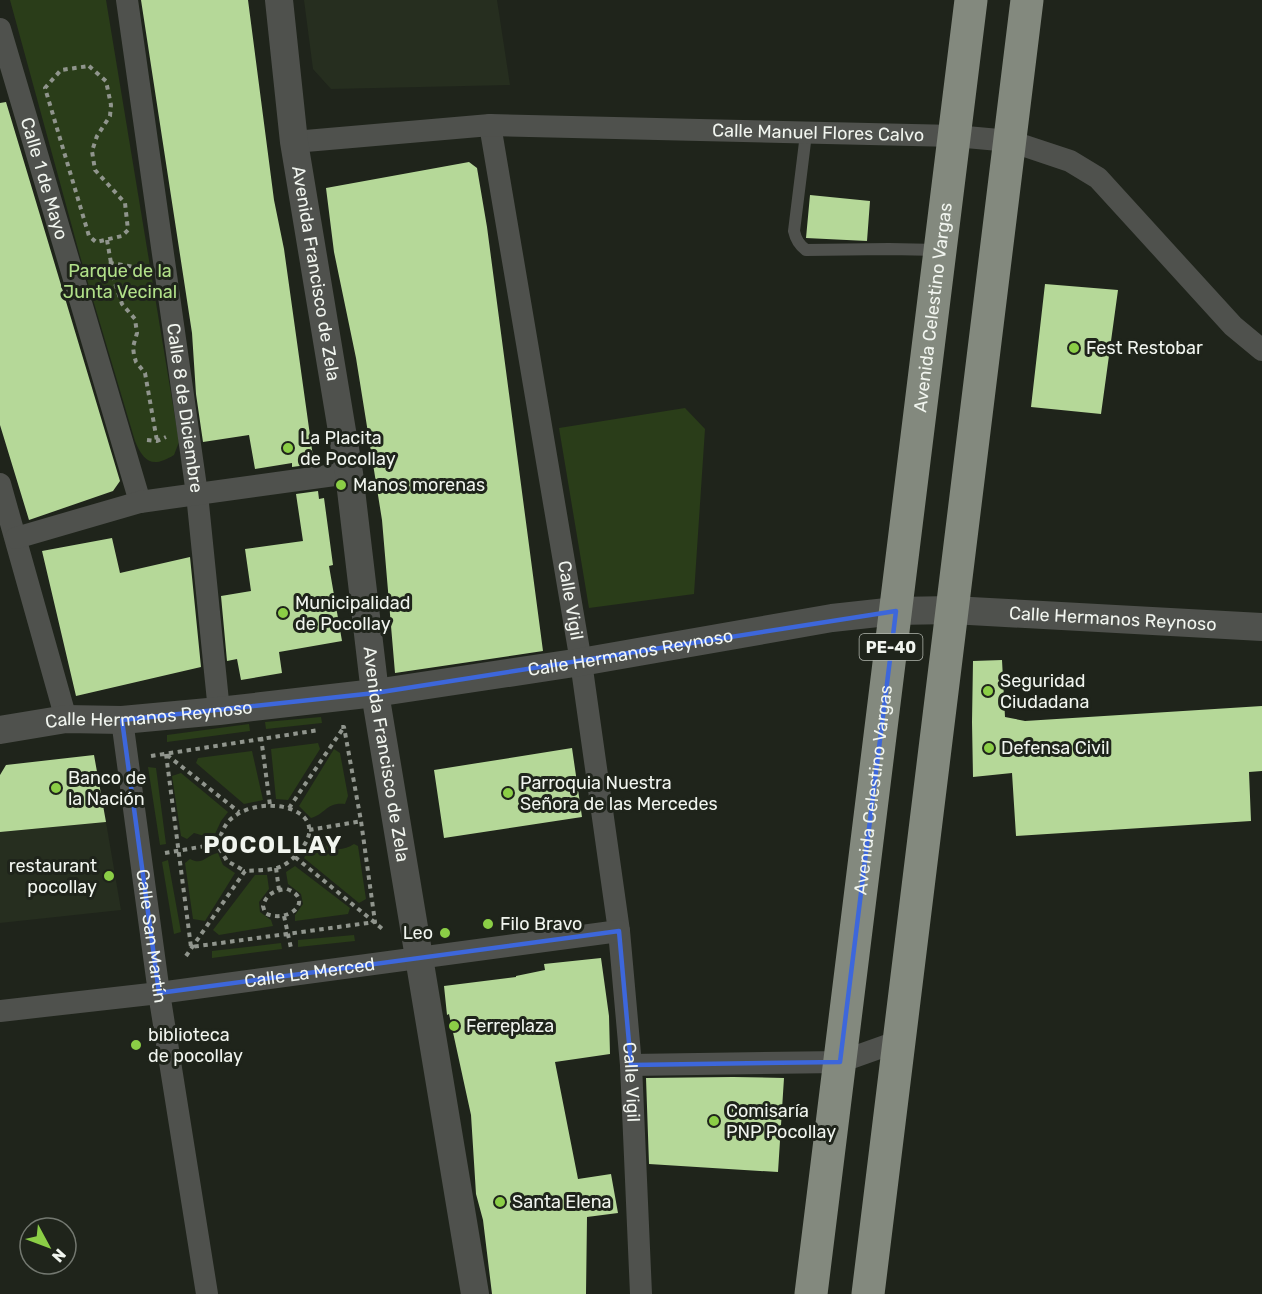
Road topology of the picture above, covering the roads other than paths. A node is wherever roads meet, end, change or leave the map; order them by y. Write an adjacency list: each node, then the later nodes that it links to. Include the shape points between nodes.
1 (126, 0): 15 (street, Calle 8 de Diciembre)
2 (279, 0): 10 (street, Avenida Francisco de Zela)
3 (971, 0): 8 (highway, Avenida Celestino Vargas / PE-40)
4 (1027, 0): 9 (highway, PE-40)
5 (0, 29): 16 (street, Calle 1 de Mayo)
6 (490, 125): 7 (street, Calle Manuel Flores Calvo); 10 (street, Calle Manuel Flores Calvo); 21 (street, Calle Vigil)
7 (806, 134): 8 (street, Calle Manuel Flores Calvo); 11 (lane, via 794,231 800,246 806,250)
8 (955, 136): 9 (street, Calle Manuel Flores Calvo); 11 (highway, Avenida Celestino Vargas / PE-40)
9 (1010, 141): 12 (street, Calle Manuel Flores Calvo, via 1070,161 1098,178 1233,326); 18 (highway, PE-40)
10 (294, 142): 13 (street, Avenida Francisco de Zela)
11 (940, 250): 19 (highway, Avenida Celestino Vargas / PE-40)
12 (1262, 350)
13 (349, 473): 15 (street); 22 (street, Avenida Francisco de Zela)
14 (0, 484): 17 (street)
15 (197, 494): 16 (street); 23 (street, Calle 8 de Diciembre)
16 (140, 502): 17 (street)
17 (16, 538): 24 (street)
18 (952, 610): 19 (street, Calle Hermanos Reynoso); 20 (street, Calle Hermanos Reynoso); 31 (highway, PE-40)
19 (896, 611): 21 (street, Calle Hermanos Reynoso, via 832,618); 32 (highway, Avenida Celestino Vargas / PE-40)
20 (1262, 627)
21 (582, 662): 22 (street, Calle Hermanos Reynoso); 27 (street, Calle Vigil)
22 (375, 693): 23 (street, Calle Hermanos Reynoso); 28 (street, Avenida Francisco de Zela)
23 (219, 711): 25 (street, Calle Hermanos Reynoso)
24 (66, 719): 25 (street, Calle Hermanos Reynoso); 26 (street, Calle Hermanos Reynoso)
25 (122, 720): 29 (street, Calle San Martín)
26 (0, 730)
27 (619, 931): 28 (street, Calle La Merced); 33 (street, Calle Vigil)
28 (419, 957): 29 (street, Calle La Merced); 35 (street, Avenida Francisco de Zela)
29 (159, 993): 30 (street, Calle La Merced); 34 (street, Calle San Martín)
30 (0, 1011)
31 (899, 1041): 32 (street); 38 (highway, PE-40)
32 (840, 1062): 33 (street); 37 (highway, Avenida Celestino Vargas / PE-40)
33 (630, 1065): 36 (street, Calle Vigil)
34 (207, 1294)
35 (475, 1294)
36 (641, 1294)
37 (811, 1294)
38 (868, 1294)

